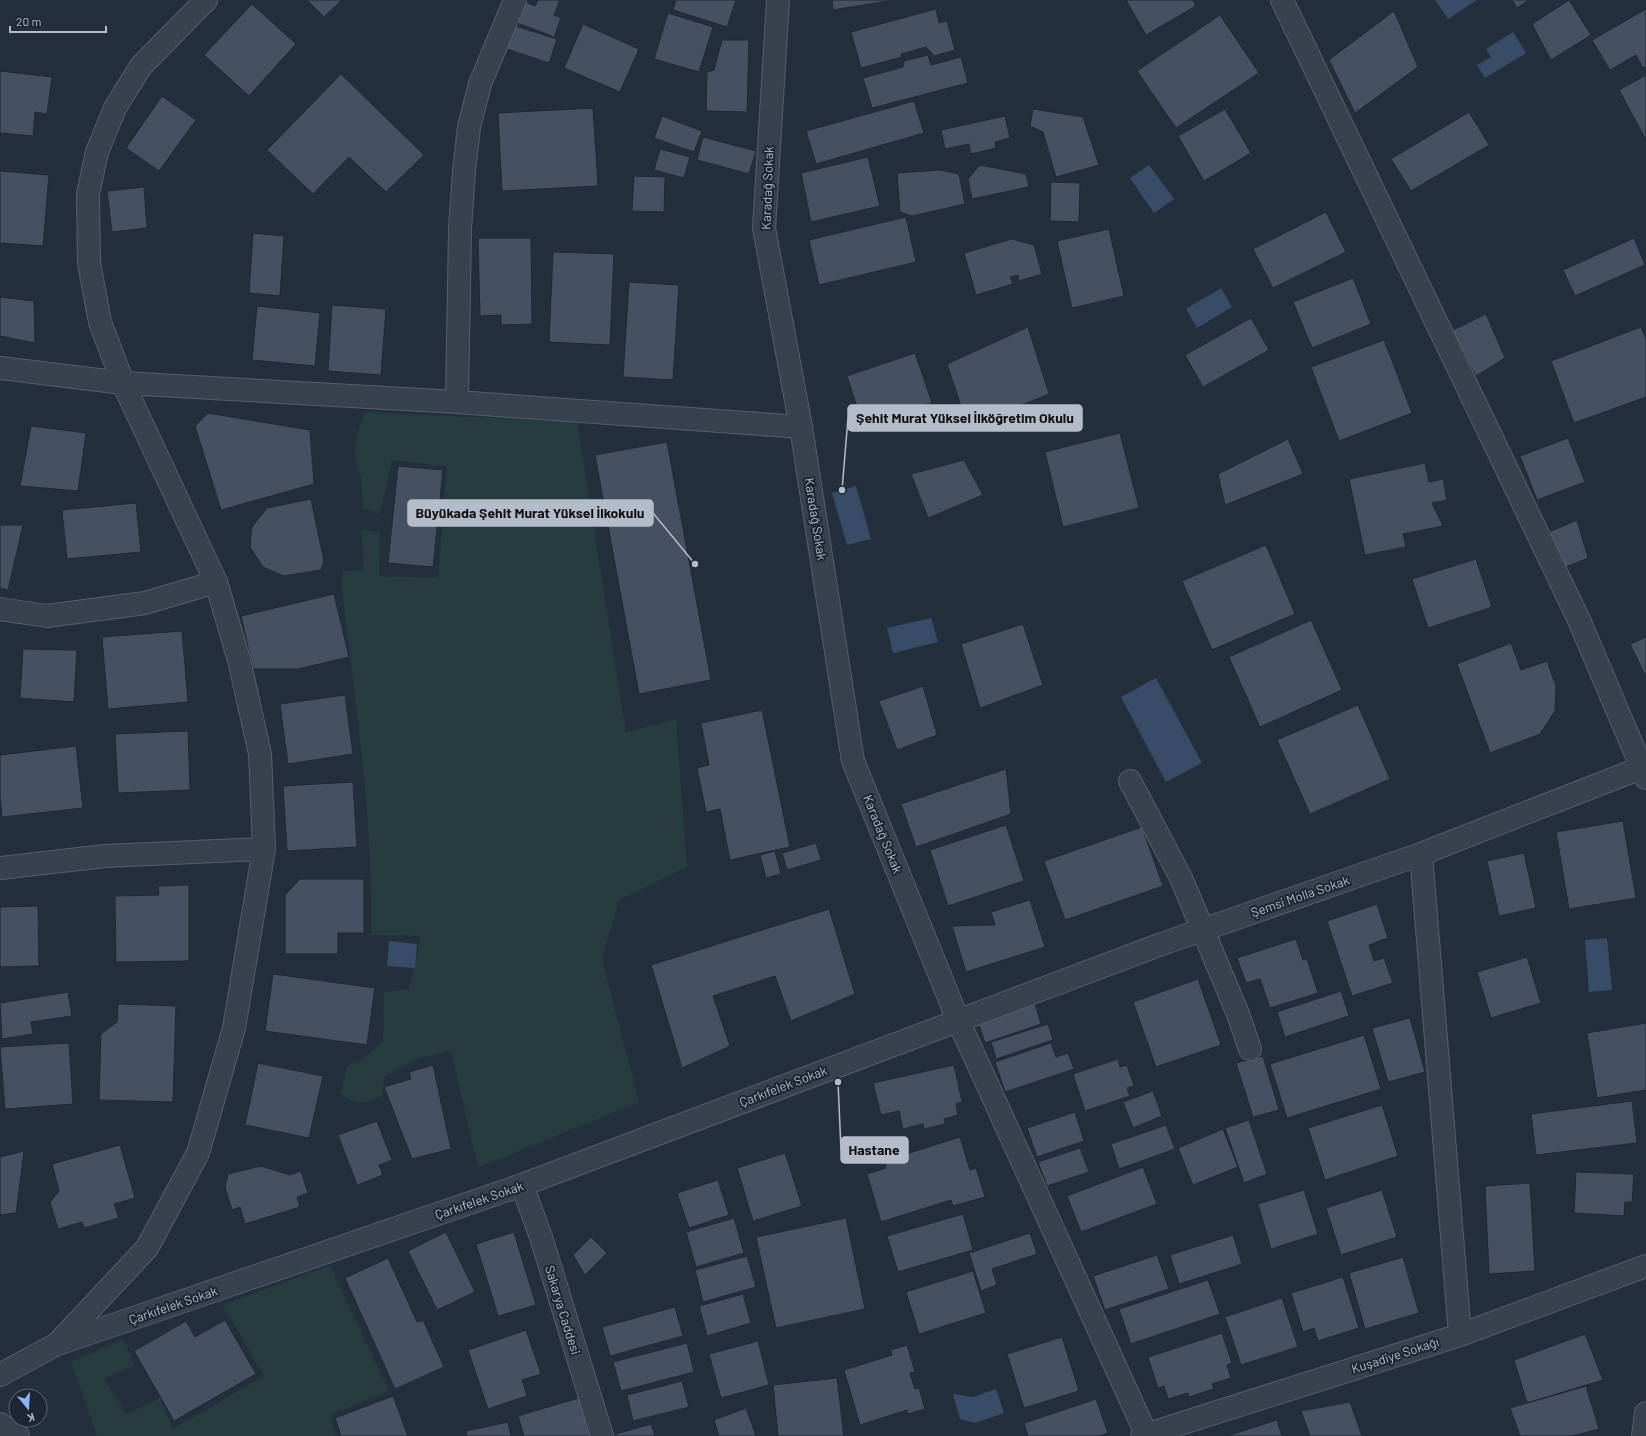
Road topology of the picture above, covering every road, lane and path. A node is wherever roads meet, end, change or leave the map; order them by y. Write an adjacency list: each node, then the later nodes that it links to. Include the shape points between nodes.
1 (206, 0): 6 (street, via 141,66 115,108 96,152 88,194 89,263 100,322)
2 (514, 0): 7 (street, via 480,84 470,127 460,229)
3 (778, 0): 8 (street, Karadağ Sokak, via 764,228)
4 (1282, 0): 11 (street, via 1579,620)
5 (0, 368): 6 (street)
6 (123, 383): 7 (street); 9 (street)
7 (457, 402): 8 (street)
8 (802, 427): 17 (street, Karadağ Sokak, via 853,761)
9 (216, 582): 10 (street, via 145,603 47,616); 13 (street, via 260,754)
10 (0, 609)
11 (1644, 770): 14 (street, Şemsi Molla Sokak)
12 (1130, 781): 16 (street, via 1181,878)
13 (264, 849): 15 (street, via 105,856); 22 (street, via 234,1028 198,1153 148,1248)
14 (1421, 854): 16 (street, Şemsi Molla Sokak); 21 (street)
15 (0, 868)
16 (1202, 930): 17 (street, Şemsi Molla Sokak); 18 (street)
17 (958, 1020): 19 (street, Çarkıfelek Sokak); 28 (street, Karadağ Sokak)
18 (1250, 1049)
19 (522, 1185): 22 (street, Çarkıfelek Sokak); 27 (street, Sakarya Caddesi, via 541,1237)
20 (1646, 1266): 21 (street, Kuşadiye Sokağı)
21 (1460, 1335): 28 (street, Kuşadiye Sokağı)
22 (55, 1345): 23 (street, Çarkıfelek Sokak)
23 (0, 1375)
24 (1646, 1413): 29 (street)
25 (0, 1424): 26 (street)
26 (18, 1436)
27 (602, 1436)
28 (1145, 1436)
29 (1643, 1436)

